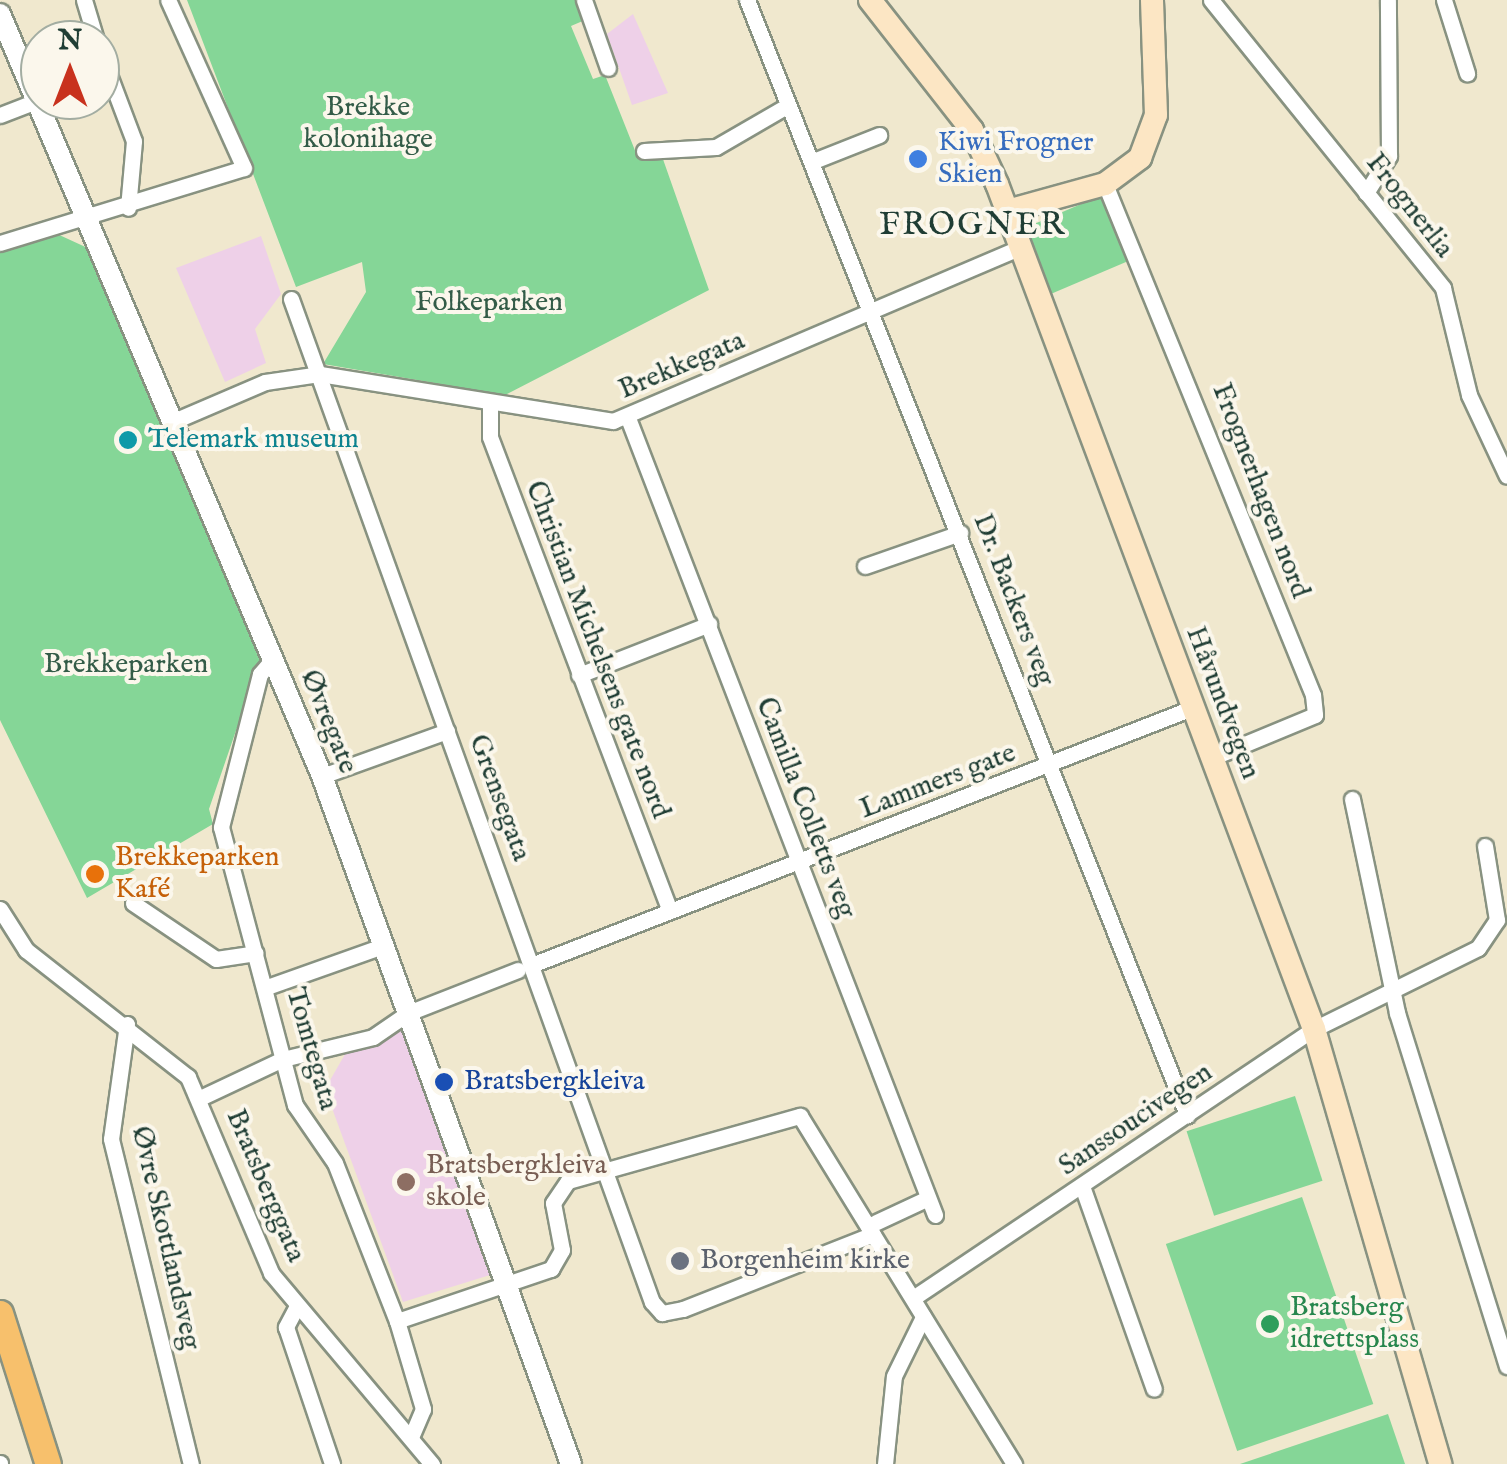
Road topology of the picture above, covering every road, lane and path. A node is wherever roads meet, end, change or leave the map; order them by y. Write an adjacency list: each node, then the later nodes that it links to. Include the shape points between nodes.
1 (168, 0): 21 (street, via 244,168)
2 (584, 0): 11 (street)
3 (747, 0): 14 (street, Dr. Backers veg)
4 (870, 0): 22 (main road, Håvundvegen, via 972,130)
5 (1152, 0): 19 (main road, via 1151,138 1135,165)
6 (1211, 0): 20 (street, Frognerlia)
7 (1388, 0): 20 (street, via 1389,156)
8 (1444, 0): 12 (street)
9 (0, 14): 10 (street, Øvregate)
10 (20, 62)
11 (608, 68)
12 (1467, 73)
13 (120, 104): 21 (street, via 134,141)
14 (785, 108): 17 (street, via 716,147); 18 (street, Dr. Backers veg)
15 (44, 120): 23 (street, Øvregate)
16 (878, 136): 18 (street)
17 (644, 150)
18 (816, 160): 27 (street, Dr. Backers veg)
19 (1105, 184): 22 (main road); 40 (street, Frognerhagen nord, via 1313,695 1315,715)
20 (1366, 193): 32 (street, Frognerlia, via 1443,288 1469,395)
21 (128, 208): 23 (street)
22 (1007, 210): 25 (main road, Håvundvegen)
23 (86, 216): 24 (street); 31 (street, Øvregate)
24 (0, 243)
25 (1019, 248): 27 (street, Brekkegata); 38 (main road, Håvundvegen)
26 (291, 299): 28 (street, Grensegata)
27 (874, 311): 30 (street, Brekkegata); 33 (street, Dr. Backers veg)
28 (320, 374): 29 (street, Brekkegata); 31 (street, Brekkegata, via 265,382); 39 (street, Grensegata)
29 (490, 404): 30 (street, Brekkegata); 37 (street, Christian Michelsens gate nord, via 490,437)
30 (628, 418): 35 (street, Camilla Colletts veg)
31 (174, 421): 36 (street, Øvregate)
32 (1507, 476)
33 (960, 533): 34 (street); 41 (street, Dr. Backers veg)
34 (864, 566)
35 (709, 624): 37 (street); 45 (street, Camilla Colletts veg)
36 (272, 659): 42 (street, Øvregate); 50 (street, Tomtegata, via 260,674 221,811)
37 (579, 675): 48 (street, Christian Michelsens gate nord)
38 (1192, 708): 40 (main road, Håvundvegen); 41 (street, Lammers gate)
39 (447, 731): 42 (street); 51 (street, Grensegata)
40 (1211, 758): 56 (main road, Håvundvegen)
41 (1050, 765): 45 (street, Lammers gate); 59 (street, Dr. Backers veg)
42 (322, 776): 49 (street, Øvregate)
43 (1352, 799): 53 (street)
44 (1485, 846): 53 (street, Sanssoucivegen, via 1497,907 1490,938)
45 (800, 862): 48 (street, Lammers gate); 62 (street, Camilla Colletts veg)
46 (133, 904): 50 (street, via 216,959)
47 (0, 909): 55 (street, Bratsberggata, via 26,950)
48 (670, 912): 51 (street, Lammers gate)
49 (384, 946): 52 (street); 54 (street, Øvregate)
50 (256, 952): 52 (street, Tomtegata)
51 (526, 967): 54 (street, Lammers gate); 60 (street, Grensegata)
52 (267, 987): 57 (street, Tomtegata)
53 (1390, 988): 56 (street, Sanssoucivegen); 71 (street)
54 (408, 1013): 57 (street, Lammers gate, via 373,1037); 65 (street, Øvregate)
55 (127, 1024): 58 (street, Bratsberggata, via 166,1051); 75 (street, Øvre Skottlandsveg, via 111,1139)
56 (1314, 1030): 59 (street, Sanssoucivegen); 81 (main road, Håvundvegen)
57 (283, 1059): 58 (street, Lammers gate); 70 (street, Tomtegata, via 295,1106 334,1162)
58 (200, 1098): 67 (street, Bratsberggata, via 266,1262)
59 (1187, 1115): 61 (street, Sanssoucivegen)
60 (602, 1172): 64 (street, via 800,1116); 64 (street, Grensegata, via 662,1314); 65 (street, via 557,1190 562,1250 552,1269)
61 (1082, 1186): 66 (street, Sanssoucivegen); 72 (street)
62 (928, 1198): 63 (street, Camilla Colletts veg); 64 (street)
63 (936, 1215)
64 (870, 1230): 66 (street)
65 (506, 1284): 70 (street); 78 (street, Øvregate)
66 (912, 1298): 69 (street)
67 (297, 1306): 73 (street, Bratsberggata); 76 (street, via 286,1327)
68 (0, 1313): 74 (main road)
69 (923, 1317): 79 (street, via 894,1376); 80 (street)
70 (397, 1321): 73 (street, Tomtegata, via 424,1419)
71 (1507, 1366)
72 (1154, 1390)
73 (410, 1437): 77 (street, Bratsberggata)
74 (48, 1464)
75 (191, 1464)
76 (332, 1464)
77 (432, 1464)
78 (571, 1464)
79 (885, 1464)
80 (1014, 1464)
81 (1440, 1464)

